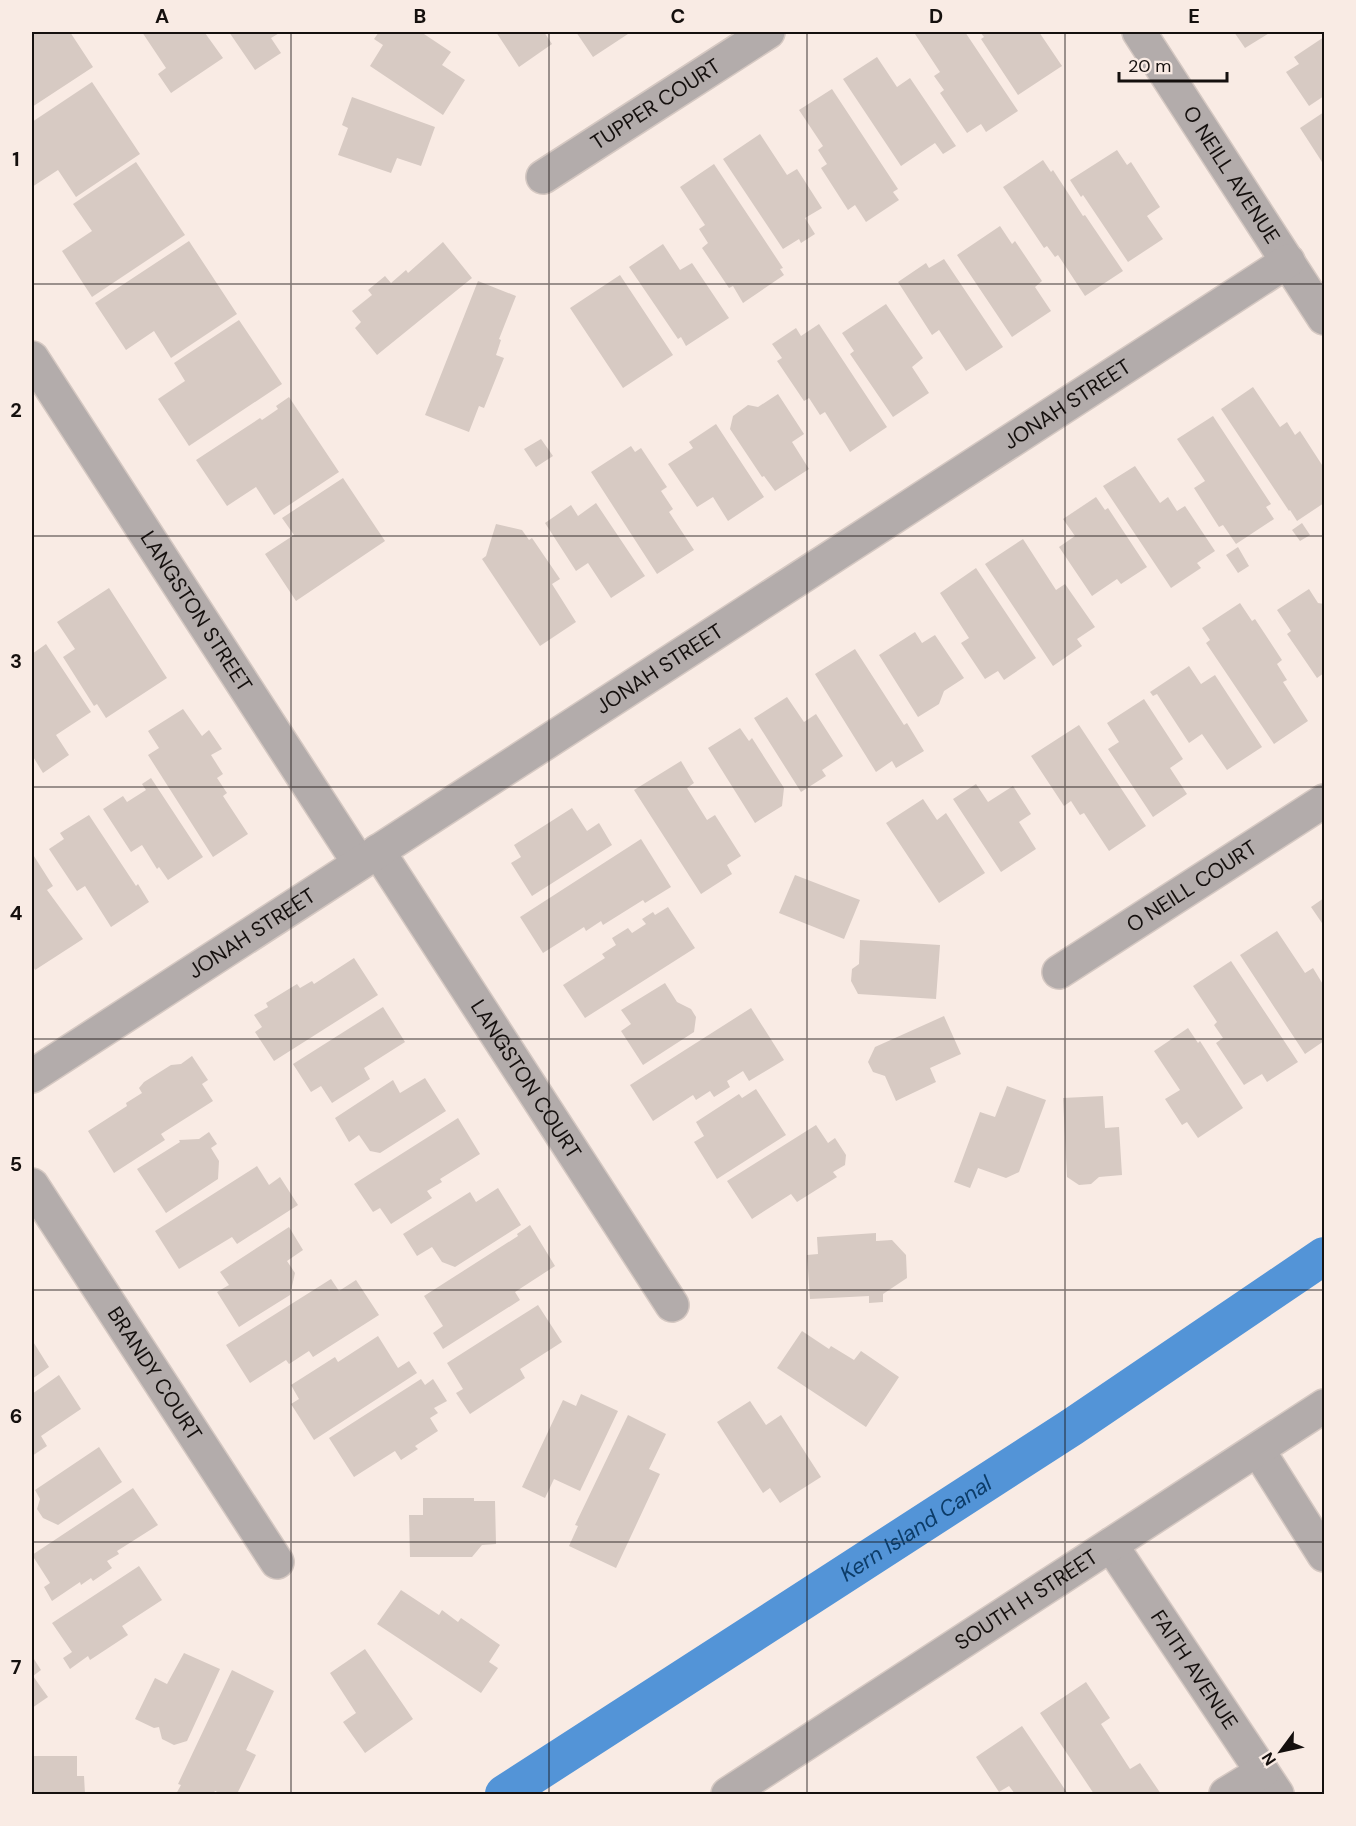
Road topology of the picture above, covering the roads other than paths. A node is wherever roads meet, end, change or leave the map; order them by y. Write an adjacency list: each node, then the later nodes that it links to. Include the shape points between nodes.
1 (768, 32): 3 (street, TUPPER COURT)
2 (1139, 32): 4 (street, O NEILL AVENUE)
3 (543, 177)
4 (1288, 261): 5 (street, O NEILL AVENUE); 8 (street, JONAH STREET)
5 (1324, 318)
6 (32, 358): 8 (street, LANGSTON STREET)
7 (1324, 801): 9 (street, O NEILL COURT)
8 (369, 857): 10 (street, JONAH STREET); 12 (street, LANGSTON COURT)
9 (1059, 972)
10 (32, 1076)
11 (32, 1185): 17 (street, BRANDY COURT)
12 (672, 1305)
13 (1324, 1406): 14 (street, SOUTH H STREET)
14 (1258, 1450): 15 (street, SOUTH H STREET); 16 (street)
15 (1111, 1545): 18 (street, FAITH AVENUE); 19 (street, SOUTH H STREET)
16 (1324, 1555)
17 (277, 1562)
18 (1269, 1783): 20 (street)
19 (728, 1794)
20 (1226, 1794)

